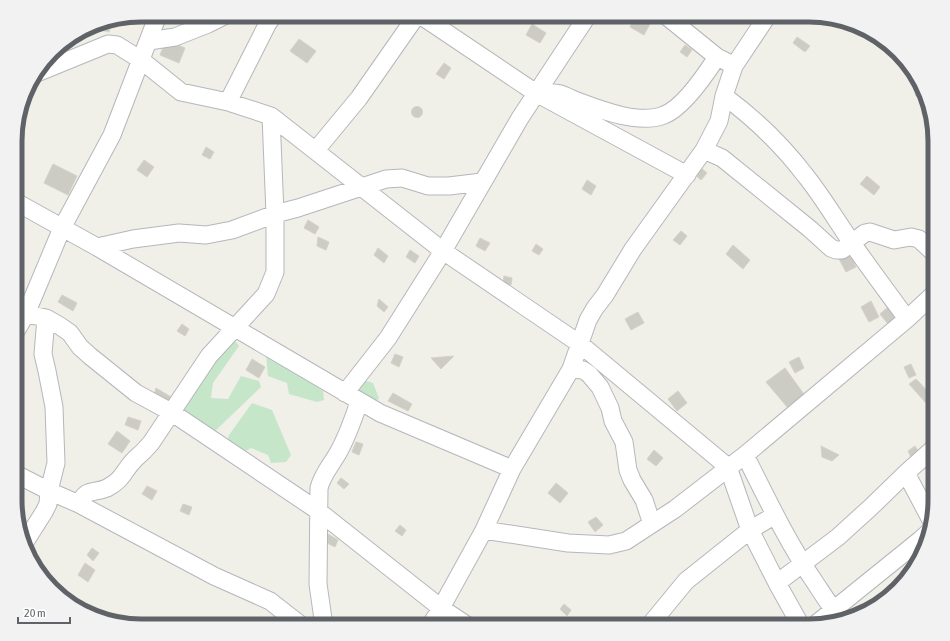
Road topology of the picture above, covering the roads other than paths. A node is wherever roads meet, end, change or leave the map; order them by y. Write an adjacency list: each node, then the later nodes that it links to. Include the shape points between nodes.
1 (156, 22): 9 (street)
2 (212, 22): 9 (street, via 175,37)
3 (269, 22): 16 (street)
4 (411, 22): 18 (street, via 359,98)
5 (430, 22): 14 (street)
6 (584, 22): 14 (street)
7 (674, 22): 10 (street)
8 (763, 22): 12 (street)
9 (149, 41): 11 (street)
10 (717, 57): 12 (street); 14 (street, via 688,97 666,115 655,118 635,118 601,110 557,93)
11 (141, 60): 13 (street, via 117,45 108,44); 16 (street, via 181,92); 25 (street, via 112,135)
12 (734, 66): 15 (street)
13 (46, 70)
14 (540, 95): 20 (street); 21 (street)
15 (724, 96): 19 (street, via 719,121); 26 (street, via 743,110 792,159)
16 (228, 102): 17 (street)
17 (272, 116): 18 (street); 24 (street)
18 (316, 150): 22 (street)
19 (704, 150): 20 (street); 26 (street, via 722,158 831,248 842,250)
20 (687, 175): 36 (street, via 633,249 595,308)
21 (482, 182): 22 (street, via 428,186 402,178 386,179); 29 (street)
22 (363, 187): 24 (street); 29 (street)
23 (22, 205): 25 (street)
24 (276, 214): 27 (street, via 232,230 206,235 179,233); 35 (street, via 275,272 266,294)
25 (62, 228): 27 (street); 31 (street)
26 (852, 243): 28 (street, via 870,232 894,240 911,237 918,239); 34 (street)
27 (96, 247): 35 (street)
28 (928, 248)
29 (443, 251): 36 (street); 38 (street)
30 (928, 300): 34 (street)
31 (22, 309)
32 (22, 311): 33 (street)
33 (46, 318): 39 (street, via 65,329 80,347 136,393); 46 (street, via 43,354 54,407 56,463)
34 (907, 319): 41 (street)
35 (234, 328): 38 (street); 39 (street, via 208,356)
36 (580, 344): 37 (street); 42 (street)
37 (571, 369): 43 (street); 51 (street, via 583,370 590,374 600,387 624,442 628,470 644,500)
38 (352, 398): 43 (street, via 380,413); 48 (street, via 349,432 320,480)
39 (171, 412): 47 (street, via 151,444 120,479 104,489 89,491); 48 (street)
40 (928, 454): 44 (street)
41 (745, 455): 42 (street); 50 (street)
42 (728, 468): 51 (street); 53 (street)
43 (512, 469): 52 (street)
44 (906, 474): 49 (street); 56 (street, via 838,537)
45 (22, 477): 46 (street)
46 (49, 491): 47 (street); 54 (street, via 48,504)
47 (79, 504): 60 (street, via 214,576 270,601)
48 (318, 510): 58 (street); 61 (street, via 318,584)
49 (927, 513)
50 (775, 515): 53 (street); 56 (street)
51 (652, 524): 52 (street, via 626,541 609,546 568,543)
52 (484, 530): 58 (street)
53 (750, 530): 57 (street); 64 (street, via 686,581)
54 (28, 537)
55 (919, 545): 59 (street)
56 (802, 563): 57 (street); 59 (street)
57 (777, 583): 65 (street)
58 (441, 608): 62 (street); 63 (street)
59 (837, 615)
60 (293, 619)
61 (323, 619)
62 (434, 619)
63 (458, 619)
64 (655, 619)
65 (797, 619)

